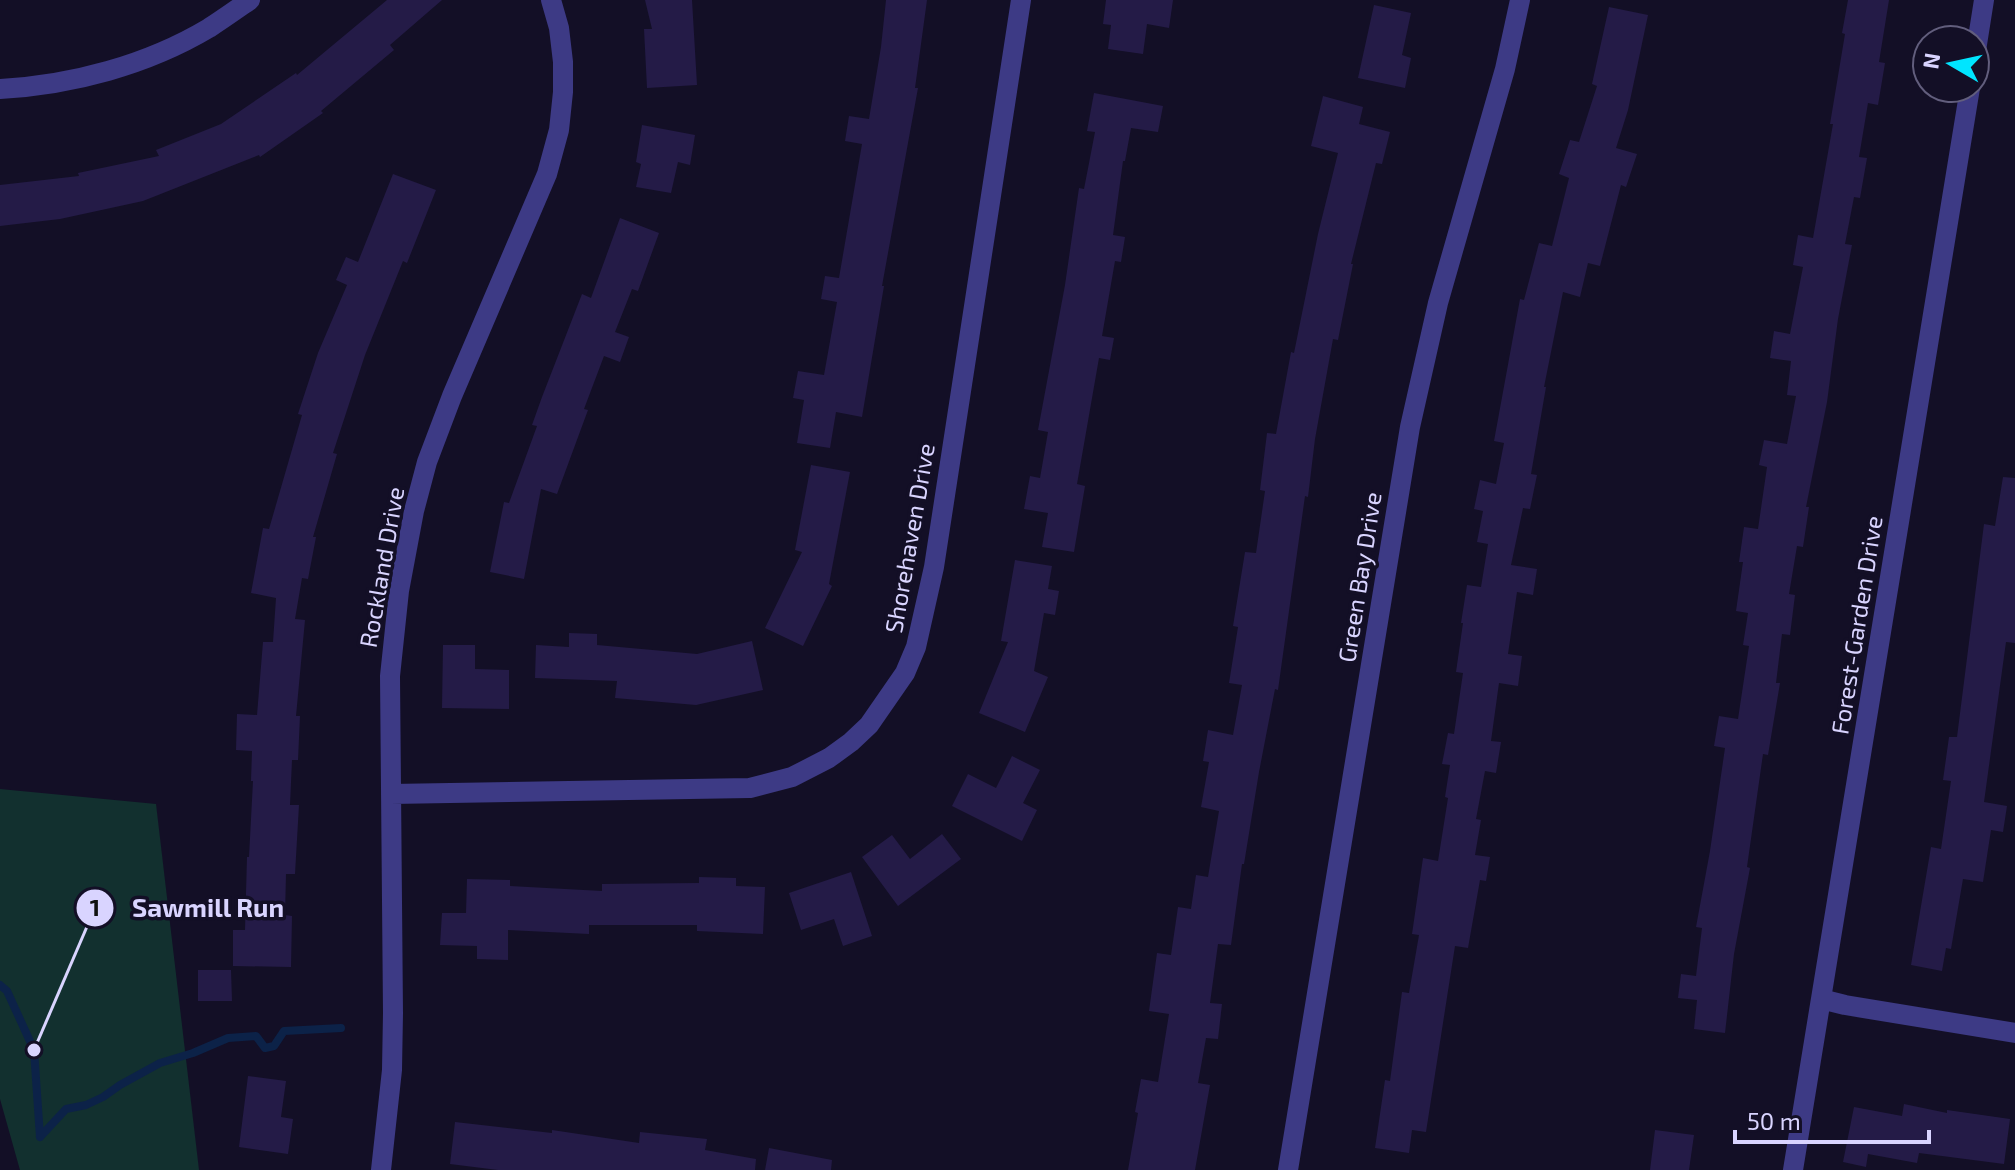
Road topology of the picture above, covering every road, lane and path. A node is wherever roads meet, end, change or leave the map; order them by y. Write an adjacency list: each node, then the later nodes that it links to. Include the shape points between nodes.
1 (250, 0): 7 (street, via 208,29 148,57 82,78)
2 (551, 0): 9 (street, Rockland Drive, via 563,62 559,130 547,174 452,396 414,511 390,676)
3 (1021, 0): 9 (street, Shorehaven Drive, via 934,567 916,647 869,725 829,758 792,777 750,788)
4 (1520, 0): 13 (street, Green Bay Drive, via 1410,427)
5 (1984, 0): 6 (street)
6 (1980, 24)
7 (0, 89)
8 (1967, 104): 10 (street, Forest-Garden Drive)
9 (391, 794): 12 (street, Rockland Drive, via 392,1056)
10 (1821, 999): 11 (street); 14 (street, Forest-Garden Drive)
11 (2015, 1033)
12 (381, 1170)
13 (1288, 1170)
14 (1793, 1170)

